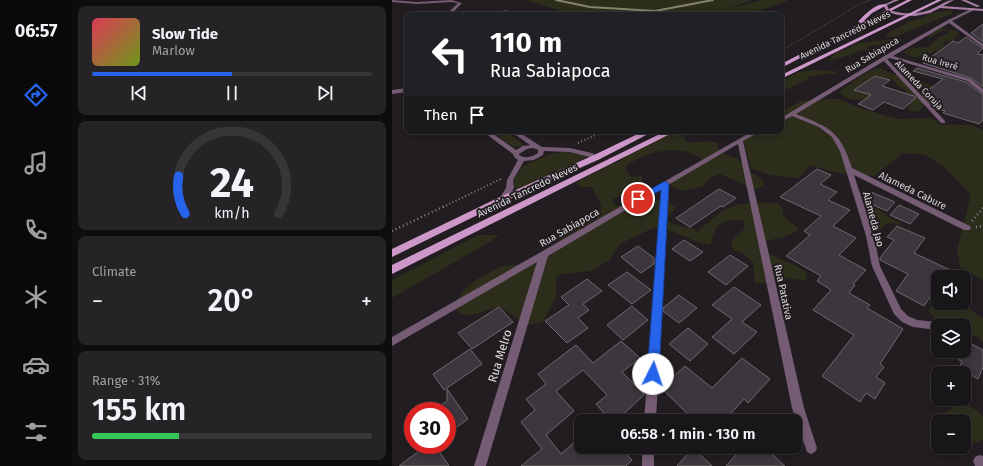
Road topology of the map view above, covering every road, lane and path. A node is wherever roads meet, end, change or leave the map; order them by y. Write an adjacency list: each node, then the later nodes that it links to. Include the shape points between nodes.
1 (872, 0): 23 (path, via 860,4)
2 (897, 0): 8 (main road)
3 (910, 0): 14 (main road, Avenida Tancredo Neves)
4 (940, 0): 18 (main road, Avenida Tancredo Neves)
5 (952, 0): 10 (main road)
6 (963, 0): 9 (main road)
7 (392, 1): 15 (street, via 460,3)
8 (885, 5): 14 (main road); 20 (main road, via 870,12)
9 (982, 5): 11 (main road)
10 (940, 7): 11 (main road); 17 (main road)
11 (974, 9): 12 (main road); 19 (street, Rua Sabiapoca)
12 (983, 10)
13 (507, 11): 16 (street)
14 (888, 11): 18 (main road); 20 (main road, Avenida Tancredo Neves)
15 (451, 12)
16 (502, 12)
17 (922, 15): 18 (main road); 21 (main road)
18 (909, 16): 21 (main road, Avenida Tancredo Neves)
19 (949, 21): 22 (street); 24 (street, Rua Sabiapoca)
20 (847, 33): 25 (main road, Avenida Tancredo Neves)
21 (864, 37): 26 (main road, Avenida Tancredo Neves)
22 (983, 46)
23 (784, 49)
24 (886, 58): 29 (street, Rua Irerê, via 969,80); 30 (street, Rua Sabiapoca); 32 (street, Alameda Coruja, via 901,80)
25 (784, 64)
26 (784, 76)
27 (404, 90): 28 (street)
28 (392, 92)
29 (983, 92)
30 (792, 114): 31 (street, Rua Sabiapoca); 43 (street, Alameda Jao, via 821,126 834,136)
31 (784, 118)
32 (943, 122)
33 (489, 134): 40 (street)
34 (518, 134): 39 (street)
35 (644, 134): 41 (main road, Avenida Tancredo Neves)
36 (666, 134): 49 (main road, Avenida Tancredo Neves)
37 (752, 134): 38 (street, Rua Sabiapoca)
38 (740, 140): 44 (street, Rua Sabiapoca); 53 (street, Rua Patativa, via 798,408)
39 (540, 148): 40 (street, via 525,147); 41 (street, via 574,150); 42 (street, via 541,154 535,158)
40 (516, 153): 42 (street, via 516,156)
41 (597, 157): 45 (main road, Avenida Tancredo Neves)
42 (522, 159): 45 (street)
43 (850, 170): 46 (street, Alameda Cabure); 50 (street, Alameda Jao, via 870,236 876,266 897,311 905,319 916,324)
44 (665, 184): 48 (street, Rua Sabiapoca); 52 (street)
45 (503, 199): 47 (main road, Avenida Tancredo Neves)
46 (967, 228)
47 (392, 253)
48 (544, 254): 51 (street, Rua Sabiapoca); 55 (street, Rua Melro)
49 (392, 270)
50 (931, 325)
51 (392, 342)
52 (650, 414)
53 (811, 448)
54 (648, 454): 56 (street)
55 (480, 466)
56 (648, 466)

